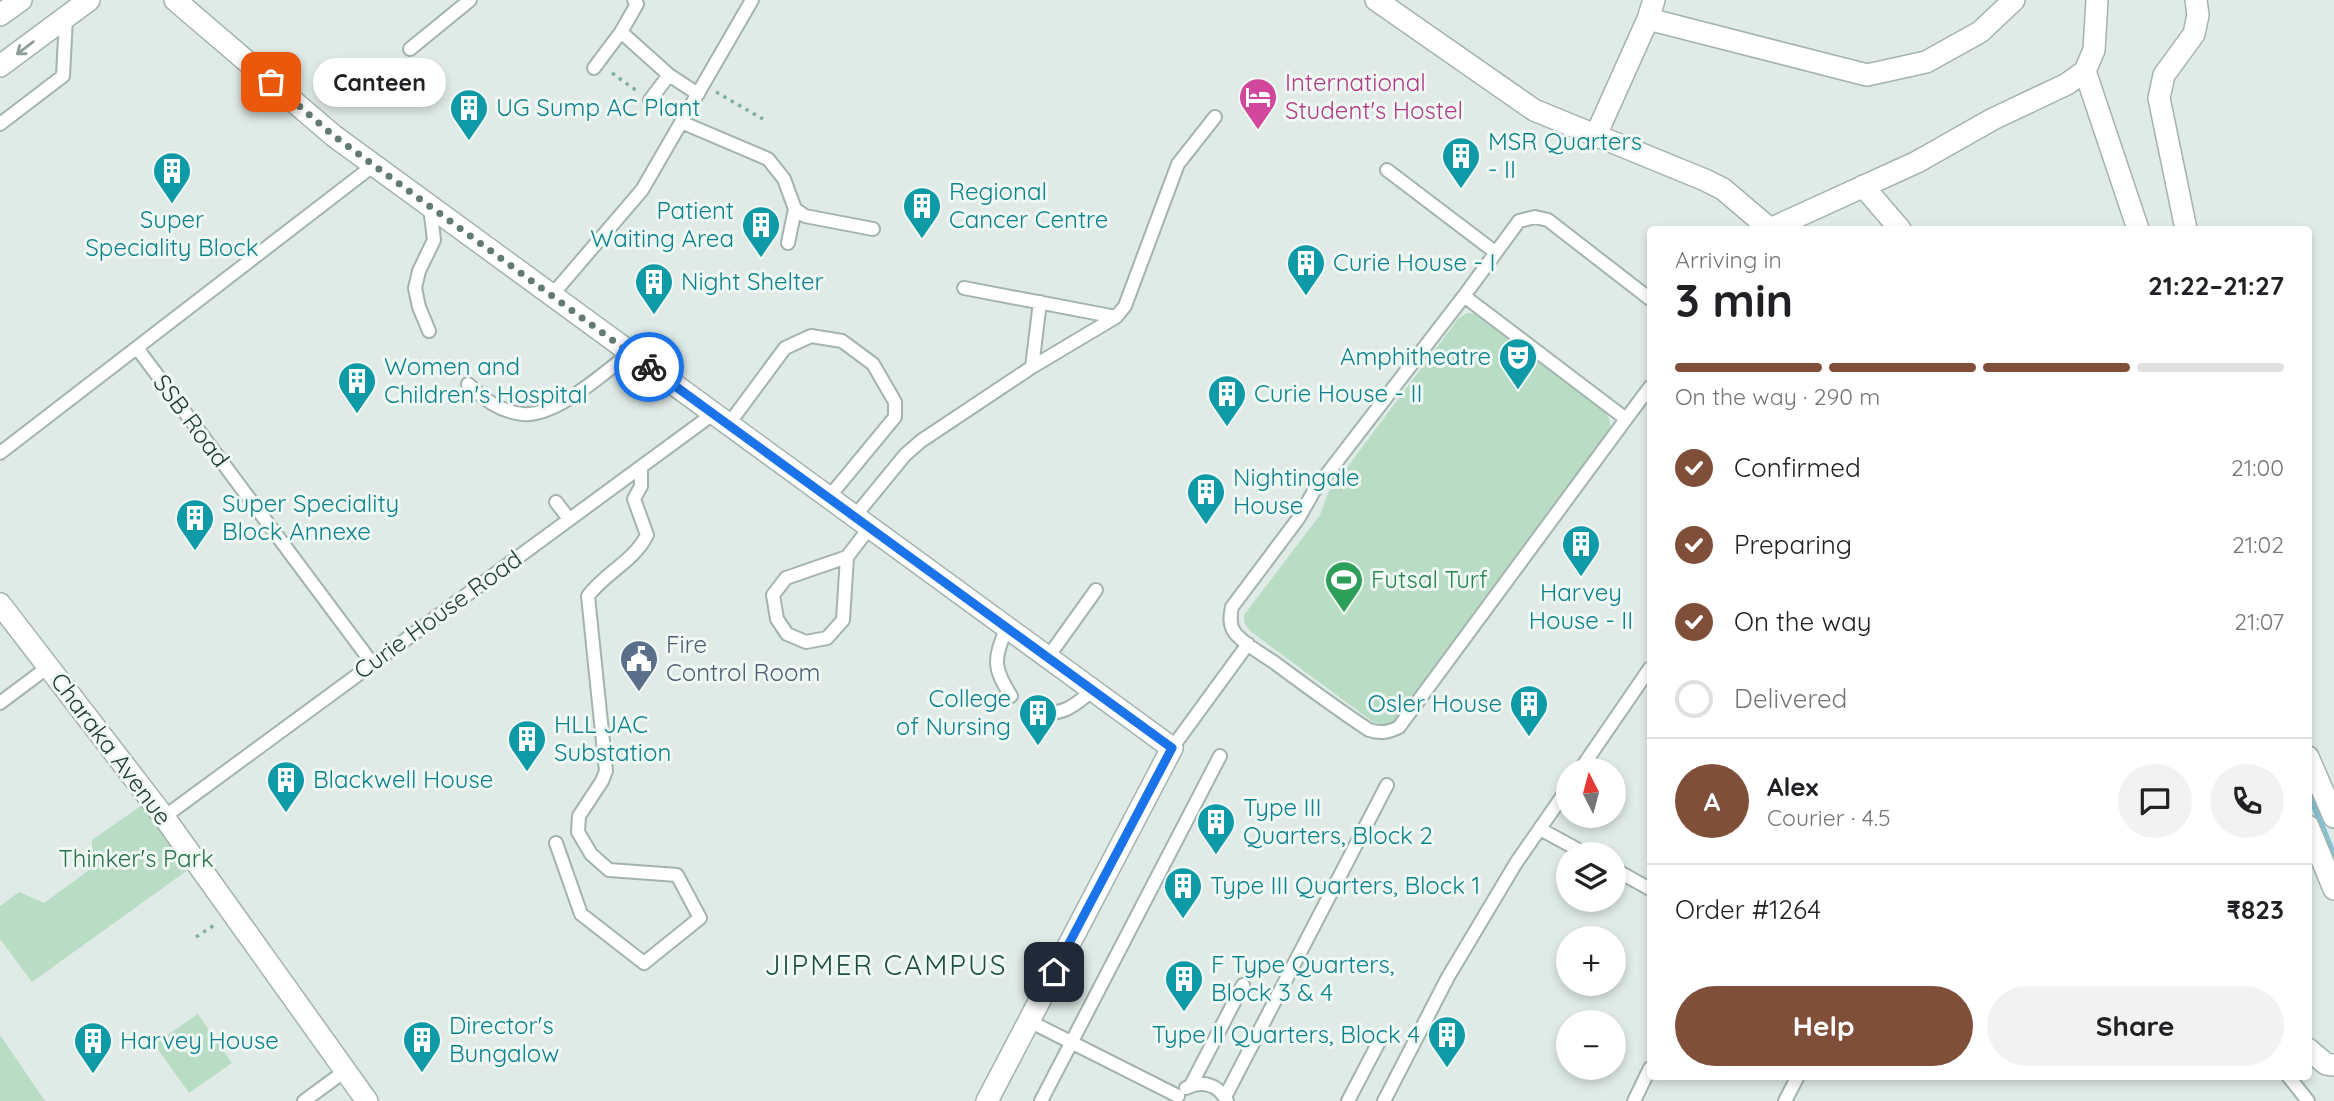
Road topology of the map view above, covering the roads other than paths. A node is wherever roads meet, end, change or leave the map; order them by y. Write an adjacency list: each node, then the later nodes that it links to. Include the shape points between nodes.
1 (21, 0): 12 (street)
2 (89, 0): 13 (street)
3 (470, 0): 15 (lane)
4 (634, 0): 14 (lane, via 637,4)
5 (752, 0): 20 (lane)
6 (1376, 0): 25 (street, via 1534,110)
7 (2014, 0): 11 (street, via 1980,32 1926,62 1867,75)
8 (2096, 0): 18 (street, via 2094,50)
9 (2196, 0): 35 (street, via 2194,34 2164,75 2159,98)
10 (179, 1): 26 (street, via 334,136)
11 (1651, 9): 25 (street)
12 (0, 15)
13 (66, 18): 17 (street, one-way to 17); 24 (lane, via 63,76)
14 (621, 32): 16 (lane); 19 (lane)
15 (410, 49)
16 (596, 65)
17 (0, 66)
18 (2085, 71): 28 (street, via 1917,162); 34 (street)
19 (669, 75): 20 (lane); 21 (lane)
20 (700, 89): 23 (lane)
21 (650, 100)
22 (1215, 117): 44 (lane, via 1178,164 1125,306)
23 (681, 122): 30 (lane, via 768,159 784,179); 40 (lane, via 642,190)
24 (0, 124)
25 (1595, 135): 31 (street, via 1723,189)
26 (374, 165): 29 (street); 46 (lane)
27 (1387, 170): 38 (lane)
28 (1863, 186): 32 (street); 33 (street)
29 (430, 206): 40 (street); 45 (lane, via 434,240 415,288)
30 (795, 209): 36 (lane, via 805,216); 37 (lane)
31 (1766, 226)
32 (1776, 226)
33 (1897, 226)
34 (2137, 226)
35 (2185, 226)
36 (873, 229)
37 (788, 243)
38 (1495, 252): 41 (lane); 42 (lane, via 1519,221 1548,220)
39 (964, 288): 43 (lane)
40 (552, 295): 47 (street)
41 (1464, 296): 52 (lane); 63 (lane, via 1314,491 1233,607 1231,625)
42 (1647, 297)
43 (1041, 303): 44 (lane); 48 (lane)
44 (1116, 317): 48 (lane)
45 (429, 331)
46 (137, 348): 53 (lane); 65 (lane, SSB Road)
47 (630, 353): 49 (lane, via 574,395 533,414 498,407); 51 (street)
48 (1032, 367): 58 (lane, via 905,455)
49 (468, 384)
50 (1647, 391): 52 (lane)
51 (720, 419): 54 (lane, Curie House Road); 55 (street); 55 (lane, Curie House Road, via 785,348 811,336 842,341 873,364 895,402 895,417)
52 (1626, 419): 63 (lane, via 1399,727 1384,733 1369,730)
53 (0, 453)
54 (641, 467): 57 (lane, Curie House Road); 83 (lane, via 641,486 634,499 647,535 640,548 588,596 606,771 579,816 578,832 591,854 609,870 677,875 700,918 644,963 581,914)
55 (829, 497): 58 (street)
56 (556, 502): 57 (lane)
57 (569, 519): 65 (lane, Curie House Road)
58 (863, 521): 59 (lane); 62 (street)
59 (848, 557): 59 (lane, via 786,578 773,596 777,619 787,634 806,642 827,638 843,620)
60 (1096, 590): 64 (lane)
61 (0, 604): 66 (street, Charaka Avenue)
62 (1007, 627): 64 (street); 69 (lane, via 997,651 997,673)
63 (1248, 644): 72 (lane)
64 (1048, 657): 68 (street)
65 (372, 663): 78 (lane, Curie House Road)
66 (48, 667): 70 (lane); 78 (street, Charaka Avenue)
67 (1647, 672): 74 (lane)
68 (1093, 690): 71 (lane, via 1074,707 1049,714); 72 (street)
69 (1011, 696)
70 (0, 703)
71 (1032, 711)
72 (1172, 748): 88 (street)
73 (1220, 756): 90 (lane)
74 (1588, 758)
75 (2312, 766): 79 (street)
76 (1387, 785): 99 (lane)
77 (1556, 806): 80 (lane)
78 (164, 817): 93 (street, Charaka Avenue)
79 (2334, 817)
80 (1540, 829): 82 (lane); 105 (lane, via 1448,977)
81 (2312, 836): 86 (street)
82 (1564, 842)
83 (556, 843)
84 (1626, 876): 85 (lane)
85 (1647, 887)
86 (2334, 890)
87 (1243, 985): 97 (lane)
88 (1029, 1021): 90 (lane); 102 (street)
89 (1381, 1038): 104 (lane)
90 (1072, 1042): 98 (lane); 103 (lane)
91 (2312, 1052): 92 (street)
92 (2334, 1065)
93 (345, 1071): 100 (lane); 101 (street, Charaka Avenue)
94 (1647, 1074): 106 (lane)
95 (1796, 1080): 107 (lane)
96 (2291, 1080): 108 (lane)
97 (1191, 1085): 98 (lane); 99 (lane, via 1206,1084)
98 (1177, 1099)
99 (1226, 1099)
100 (304, 1101)
101 (367, 1101)
102 (987, 1101)
103 (1041, 1101)
104 (1348, 1101)
105 (1384, 1101)
106 (1633, 1101)
107 (1785, 1101)
108 (2308, 1101)

